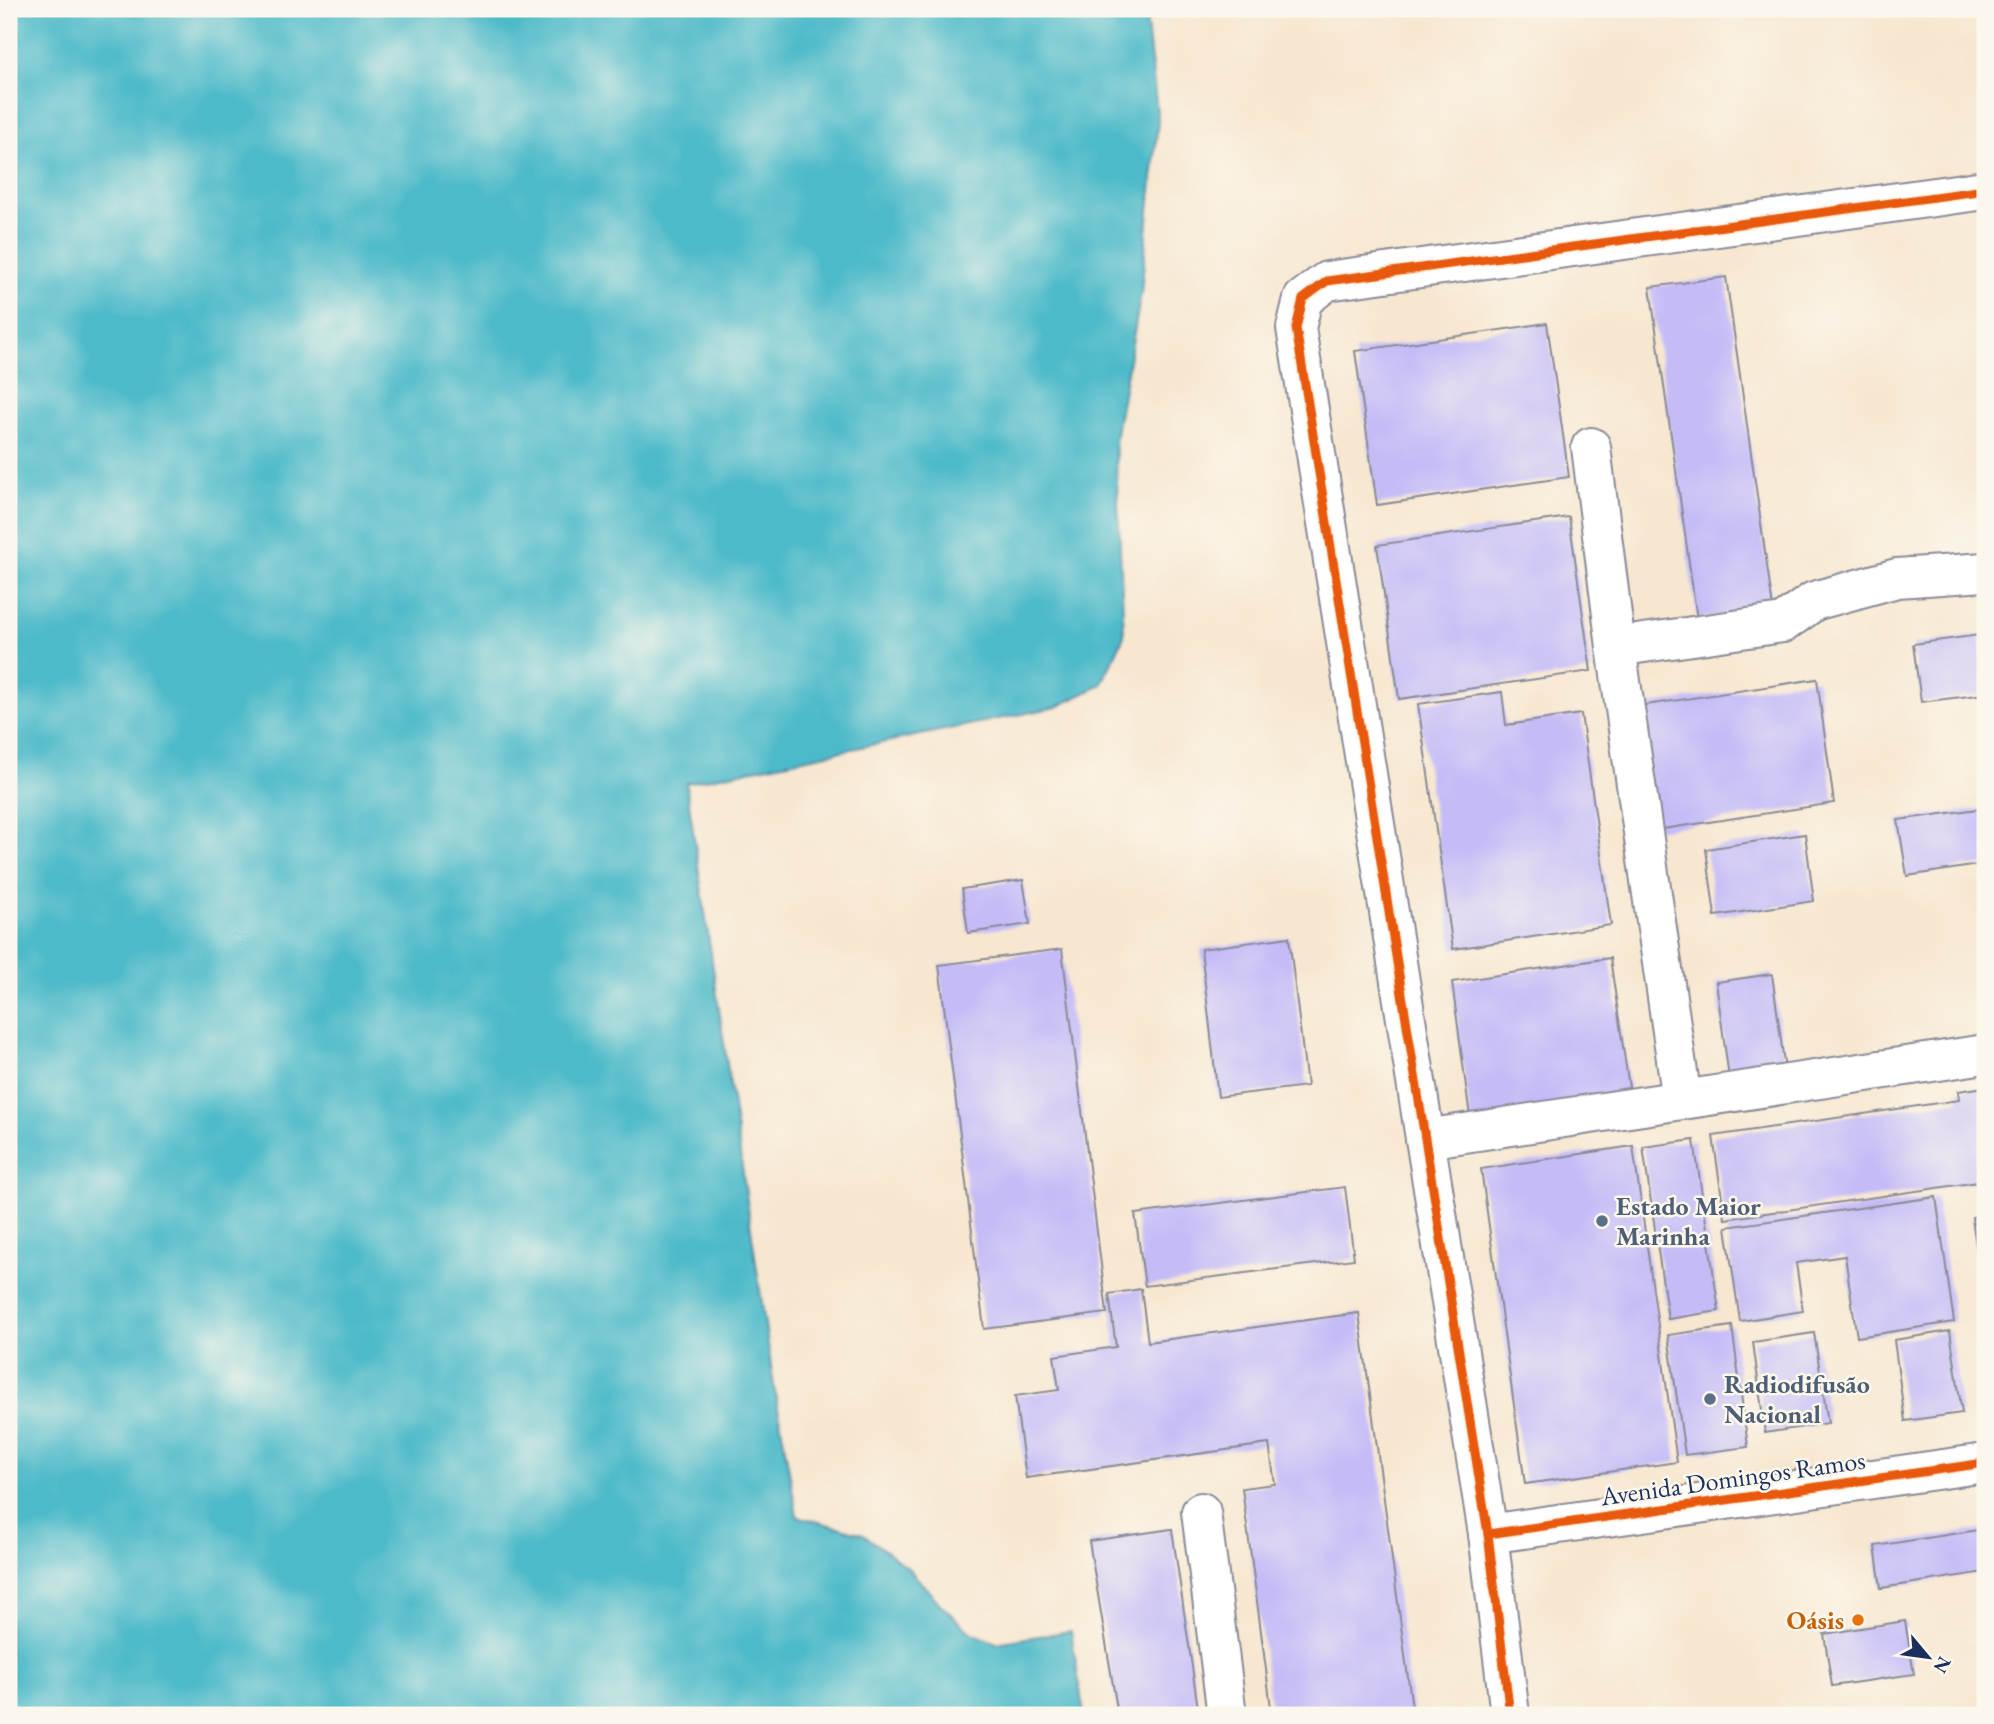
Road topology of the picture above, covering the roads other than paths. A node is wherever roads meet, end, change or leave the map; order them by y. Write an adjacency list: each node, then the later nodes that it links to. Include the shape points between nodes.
1 (1985, 190): 7 (street, via 1327,281 1303,299 1296,328)
2 (1591, 447): 4 (street)
3 (1985, 572): 4 (street, via 1897,578 1814,601 1783,623)
4 (1616, 647): 6 (street)
5 (1985, 1054): 6 (street)
6 (1682, 1100): 7 (street)
7 (1425, 1139): 10 (street)
8 (1985, 1463): 10 (street, Avenida Domingos Ramos)
9 (1201, 1512): 11 (street)
10 (1488, 1534): 12 (street)
11 (1227, 1715)
12 (1510, 1715)

